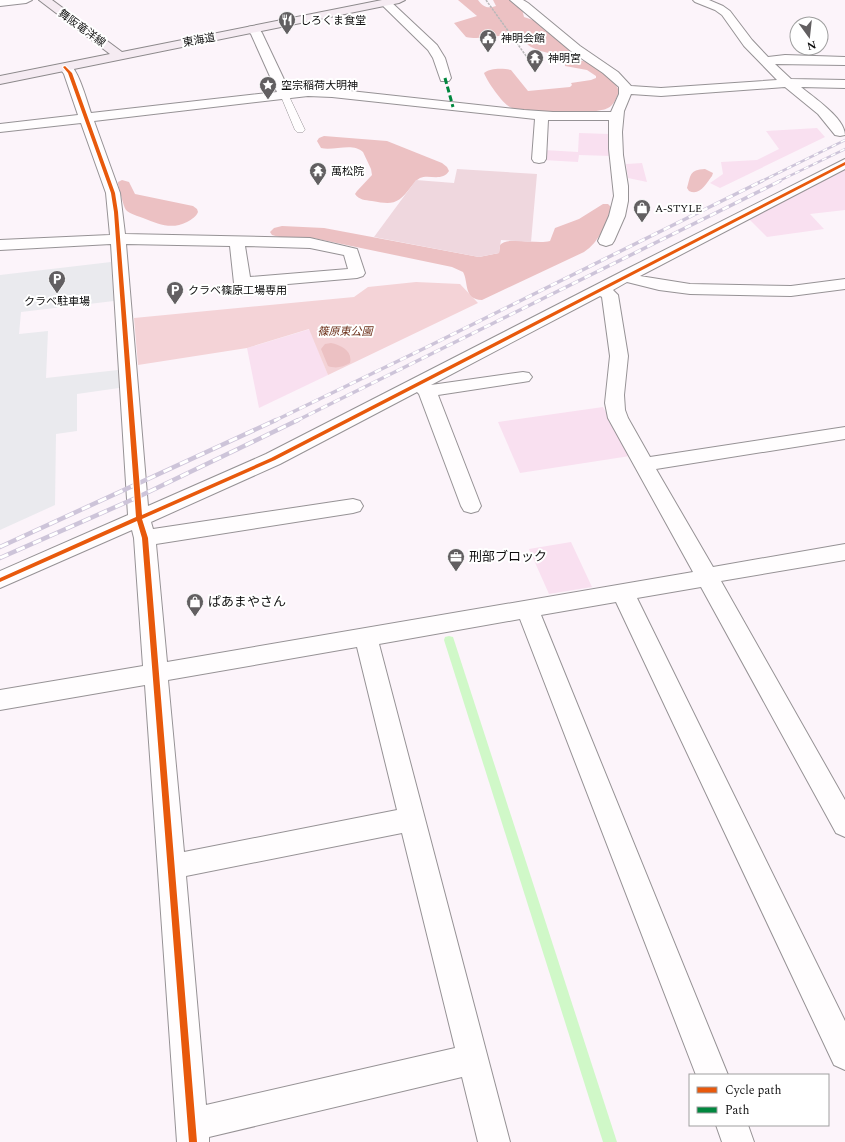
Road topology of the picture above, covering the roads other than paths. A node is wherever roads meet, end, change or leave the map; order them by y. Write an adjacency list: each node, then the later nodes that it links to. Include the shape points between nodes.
1 (26, 0): 7 (street)
2 (45, 0): 10 (main road, 舞阪竜洋線)
3 (399, 0): 8 (main road, 東海道)
4 (516, 0): 18 (street, via 575,48 611,72)
5 (720, 0): 6 (street)
6 (702, 1): 11 (street, via 726,13)
7 (0, 3)
8 (386, 3): 9 (main road, 東海道); 14 (street, via 433,48)
9 (252, 29): 10 (main road, 東海道); 19 (street)
10 (120, 56): 13 (main road, 東海道)
11 (765, 61): 12 (street); 16 (street)
12 (845, 61)
13 (65, 67): 15 (main road, 東海道); 22 (street, via 70,73)
14 (445, 78)
15 (0, 80)
16 (788, 83): 17 (street); 18 (street, via 662,92); 25 (street, via 817,106)
17 (845, 84)
18 (626, 90): 21 (street)
19 (284, 94): 20 (street, via 320,92); 22 (street); 24 (lane)
20 (542, 115): 21 (street); 26 (street)
21 (616, 116): 29 (street, via 622,200)
22 (85, 117): 23 (street); 28 (street, via 112,193)
23 (0, 128)
24 (300, 130)
25 (840, 132)
26 (539, 159)
27 (845, 163): 32 (street)
28 (118, 239): 30 (street); 31 (street); 41 (street)
29 (606, 241)
30 (237, 242): 30 (street, via 310,243 351,252 357,273 242,283)
31 (0, 245)
32 (627, 275): 33 (street, via 635,280 690,289 791,291); 34 (street)
33 (845, 284)
34 (600, 289): 36 (street); 38 (street, via 610,295 619,356 614,408)
35 (523, 378): 36 (street)
36 (422, 388): 40 (street); 41 (street, via 273,459)
37 (845, 433): 38 (street)
38 (644, 464): 43 (street)
39 (353, 506): 41 (street)
40 (471, 506)
41 (142, 528): 44 (street); 48 (street)
42 (845, 552): 43 (street)
43 (707, 577): 45 (street); 51 (street)
44 (0, 580)
45 (623, 593): 46 (street); 53 (street)
46 (528, 610): 47 (street); 55 (street)
47 (366, 637): 48 (street); 50 (street)
48 (156, 673): 49 (street); 52 (street)
49 (0, 700)
50 (412, 819): 52 (street); 54 (street)
51 (845, 825)
52 (171, 867): 57 (street)
53 (845, 1054)
54 (473, 1059): 57 (street); 58 (street)
55 (712, 1074)
56 (732, 1126): 59 (street)
57 (192, 1134)
58 (494, 1142)
59 (738, 1142)

